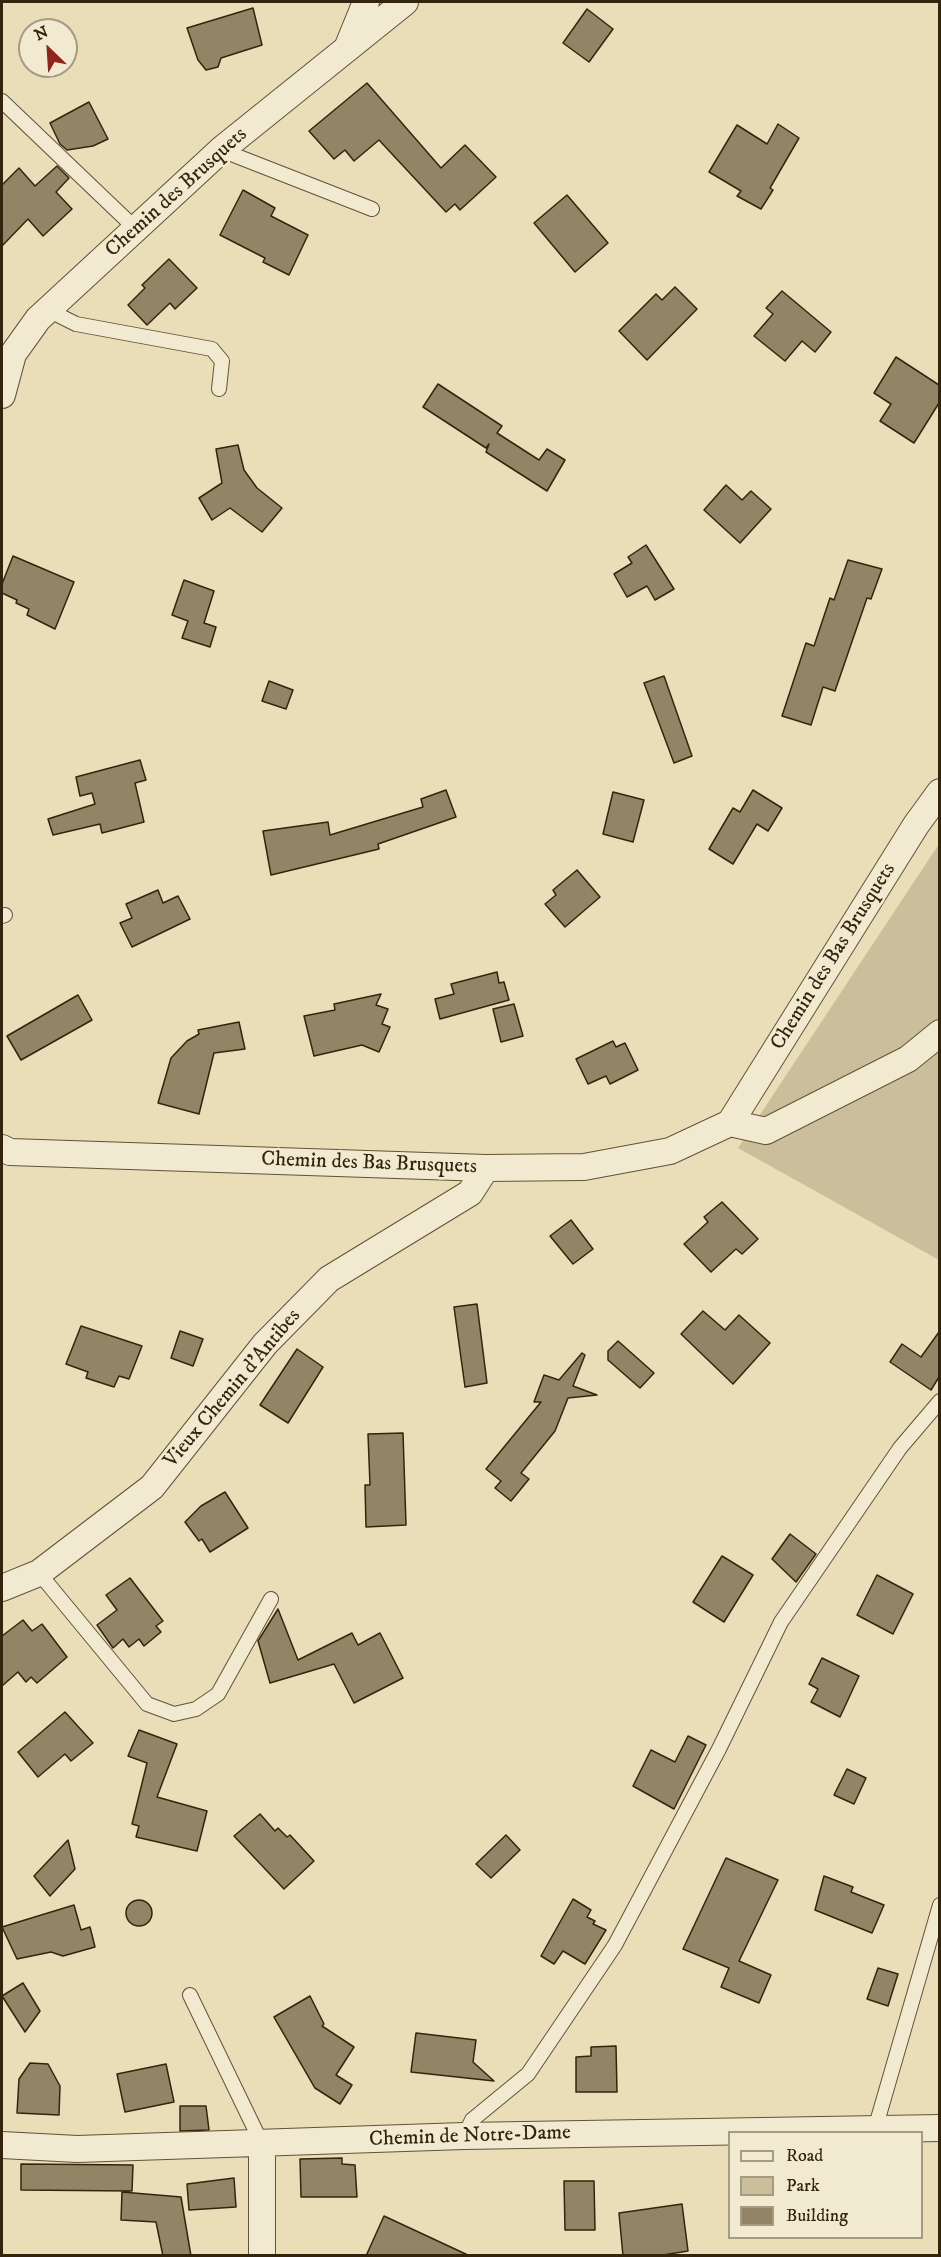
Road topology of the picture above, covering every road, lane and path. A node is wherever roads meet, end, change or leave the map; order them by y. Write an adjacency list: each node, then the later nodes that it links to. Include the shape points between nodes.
1 (366, 2): 3 (street, Chemin des Brusquets)
2 (405, 2): 3 (street)
3 (347, 50): 5 (street, Chemin des Brusquets)
4 (2, 101): 7 (lane)
5 (221, 150): 6 (lane); 7 (street, Chemin des Brusquets)
6 (372, 209)
7 (136, 229): 8 (street, Chemin des Brusquets)
8 (48, 310): 9 (lane, via 75,324 212,349 222,361); 10 (street, Chemin des Brusquets, via 13,354)
9 (219, 389)
10 (2, 395)
11 (939, 792): 13 (street, Chemin des Bas Brusquets)
12 (939, 1033): 13 (street, via 908,1059 766,1131)
13 (730, 1123): 15 (street, Chemin des Bas Brusquets, via 670,1151 584,1167)
14 (2, 1148): 15 (street, Chemin des Bas Brusquets, via 10,1152)
15 (486, 1168): 17 (street, Vieux Chemin d'Antibes, via 470,1193 329,1279 265,1344 152,1487)
16 (939, 1401): 26 (lane, via 900,1448 782,1622 615,1945 528,2074 472,2120)
17 (39, 1574): 18 (street, Vieux Chemin d'Antibes); 19 (lane, via 147,1704 174,1714 196,1709 218,1694)
18 (2, 1588)
19 (271, 1599)
20 (939, 1905): 23 (lane)
21 (190, 1995): 27 (lane)
22 (939, 2128): 23 (street, Chemin de Notre-Dame)
23 (875, 2129): 24 (street, Chemin de Notre-Dame)
24 (758, 2131)
25 (728, 2132): 26 (street, Chemin de Notre-Dame)
26 (464, 2136): 27 (street, Chemin de Notre-Dame)
27 (262, 2144): 28 (street, Chemin de Notre-Dame, via 77,2149); 29 (street)
28 (2, 2145)
29 (262, 2256)

